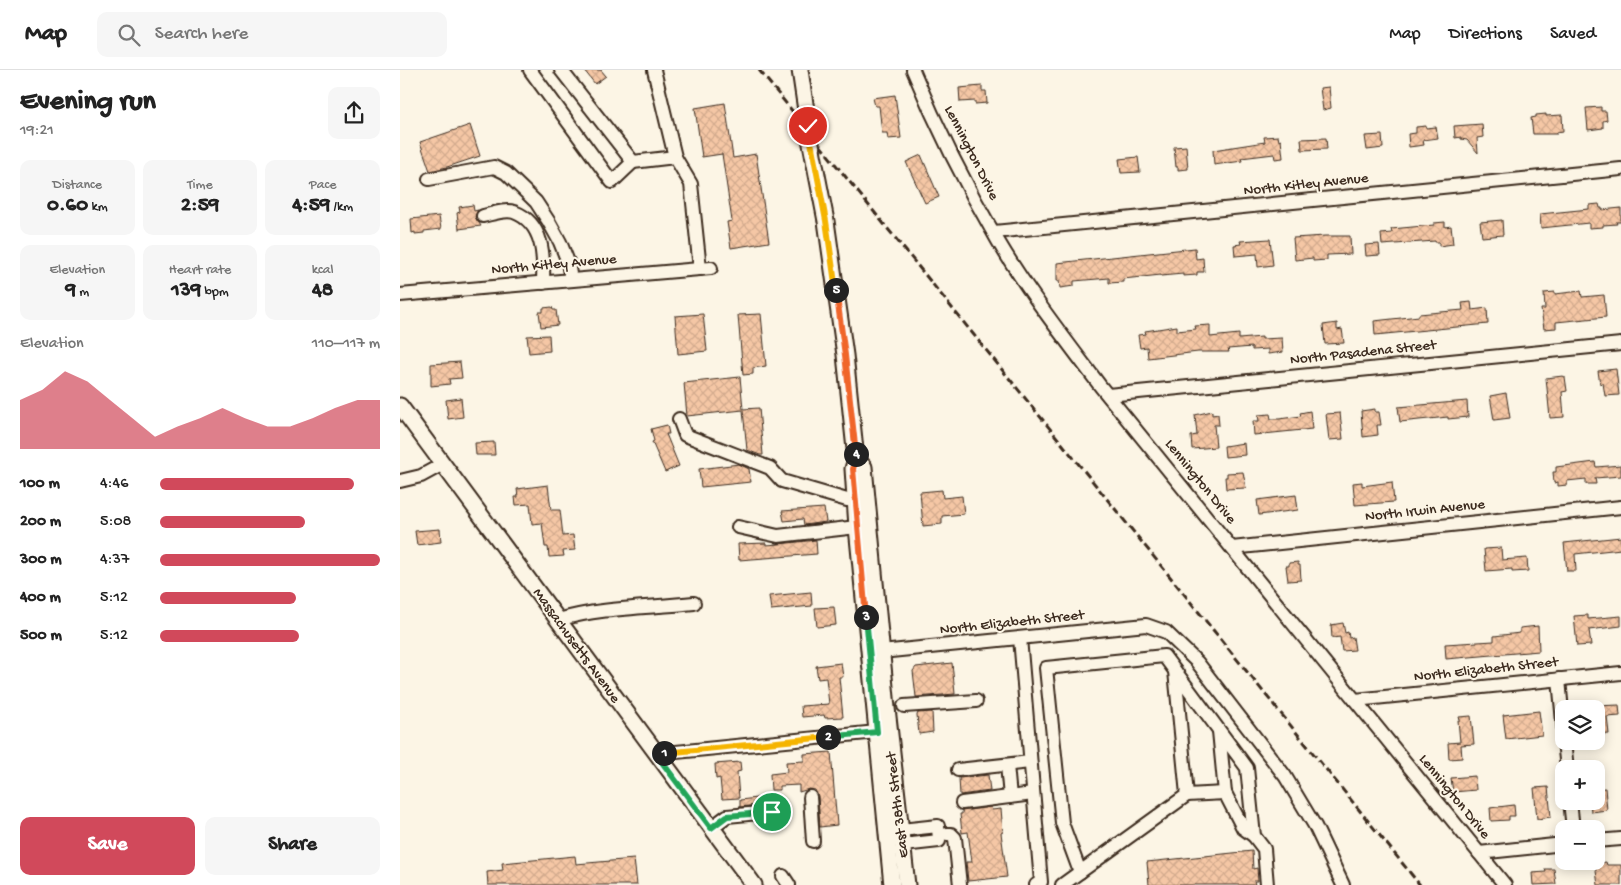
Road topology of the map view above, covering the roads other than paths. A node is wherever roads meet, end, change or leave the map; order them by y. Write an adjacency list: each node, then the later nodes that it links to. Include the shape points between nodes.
1 (530, 70): 7 (street, via 612,182)
2 (561, 70): 7 (street)
3 (654, 70): 6 (street)
4 (800, 70): 19 (main road, East 38th Street, bridge, via 826,221)
5 (913, 70): 11 (street, Lennington Drive, via 943,137)
6 (675, 157): 7 (street); 12 (street, North Kitley Avenue, via 691,184 706,268)
7 (633, 162)
8 (1621, 170): 11 (street, North Kitley Avenue)
9 (429, 180): 12 (street, via 494,168 506,173 536,202 549,222 568,262)
10 (483, 216): 13 (street, via 513,212 528,220 542,246)
11 (994, 232): 16 (street, Lennington Drive, via 1049,318)
12 (571, 280): 13 (street, North Kitley Avenue)
13 (543, 283): 14 (street, North Kitley Avenue)
14 (400, 296)
15 (1621, 344): 16 (street, North Pasadena Street)
16 (1108, 395): 26 (street, Lennington Drive)
17 (400, 406): 20 (main road, Massachusetts Avenue)
18 (679, 419): 22 (street, via 685,435 770,468 782,481 846,500)
19 (856, 459): 22 (main road, East 38th Street, via 853,469); 30 (main road, East 38th Street, via 864,467)
20 (443, 464): 21 (street, via 421,476); 28 (main road, Massachusetts Avenue)
21 (400, 481)
22 (855, 499): 24 (main road, East 38th Street)
23 (1621, 507): 26 (street, North Irwin Avenue)
24 (857, 527): 25 (street, via 778,536); 39 (main road, East 38th Street)
25 (738, 528)
26 (1232, 548): 34 (street, Lennington Drive)
27 (694, 603): 28 (street, via 598,611)
28 (558, 620): 40 (main road, Massachusetts Avenue)
29 (1020, 638): 30 (street, North Elizabeth Street); 41 (street); 67 (street, North Elizabeth Street, via 1146,626 1166,632 1197,662 1285,776 1315,826)
30 (881, 652): 53 (main road, East 38th Street)
31 (1175, 671): 38 (street); 46 (street); 59 (street, via 1164,656 1046,668 1062,823)
32 (1621, 673): 33 (street, North Elizabeth Street)
33 (1559, 679): 34 (street, North Elizabeth Street); 35 (street)
34 (1355, 700): 58 (street, Lennington Drive)
35 (1561, 700)
36 (976, 701): 37 (street)
37 (904, 706)
38 (1219, 729): 44 (street); 52 (street, via 1247,768)
39 (877, 732): 40 (street); 61 (main road, East 38th Street)
40 (656, 754): 51 (main road, Massachusetts Avenue)
41 (1030, 762): 42 (street); 45 (street)
42 (1007, 765): 43 (street); 47 (street)
43 (958, 770)
44 (1225, 793): 46 (street); 52 (street, via 1243,828)
45 (1033, 794): 47 (street); 64 (street, via 1041,882)
46 (1187, 796): 59 (street)
47 (1010, 797): 49 (street)
48 (810, 798): 56 (street)
49 (962, 803)
50 (772, 812): 51 (street, via 727,816)
51 (711, 828): 60 (main road, Massachusetts Avenue)
52 (1254, 836): 66 (street, via 1264,849)
53 (902, 837): 62 (main road, East 38th Street); 63 (street, via 951,834 955,838)
54 (1621, 838): 55 (street)
55 (1605, 840)
56 (813, 841)
57 (1555, 845): 58 (street)
58 (1479, 853): 68 (street, Lennington Drive)
59 (1080, 872): 65 (street)
60 (754, 885)
61 (892, 885)
62 (907, 885)
63 (960, 885)
64 (1036, 885)
65 (1062, 885)
66 (1267, 885)
67 (1343, 885)
68 (1505, 885)

